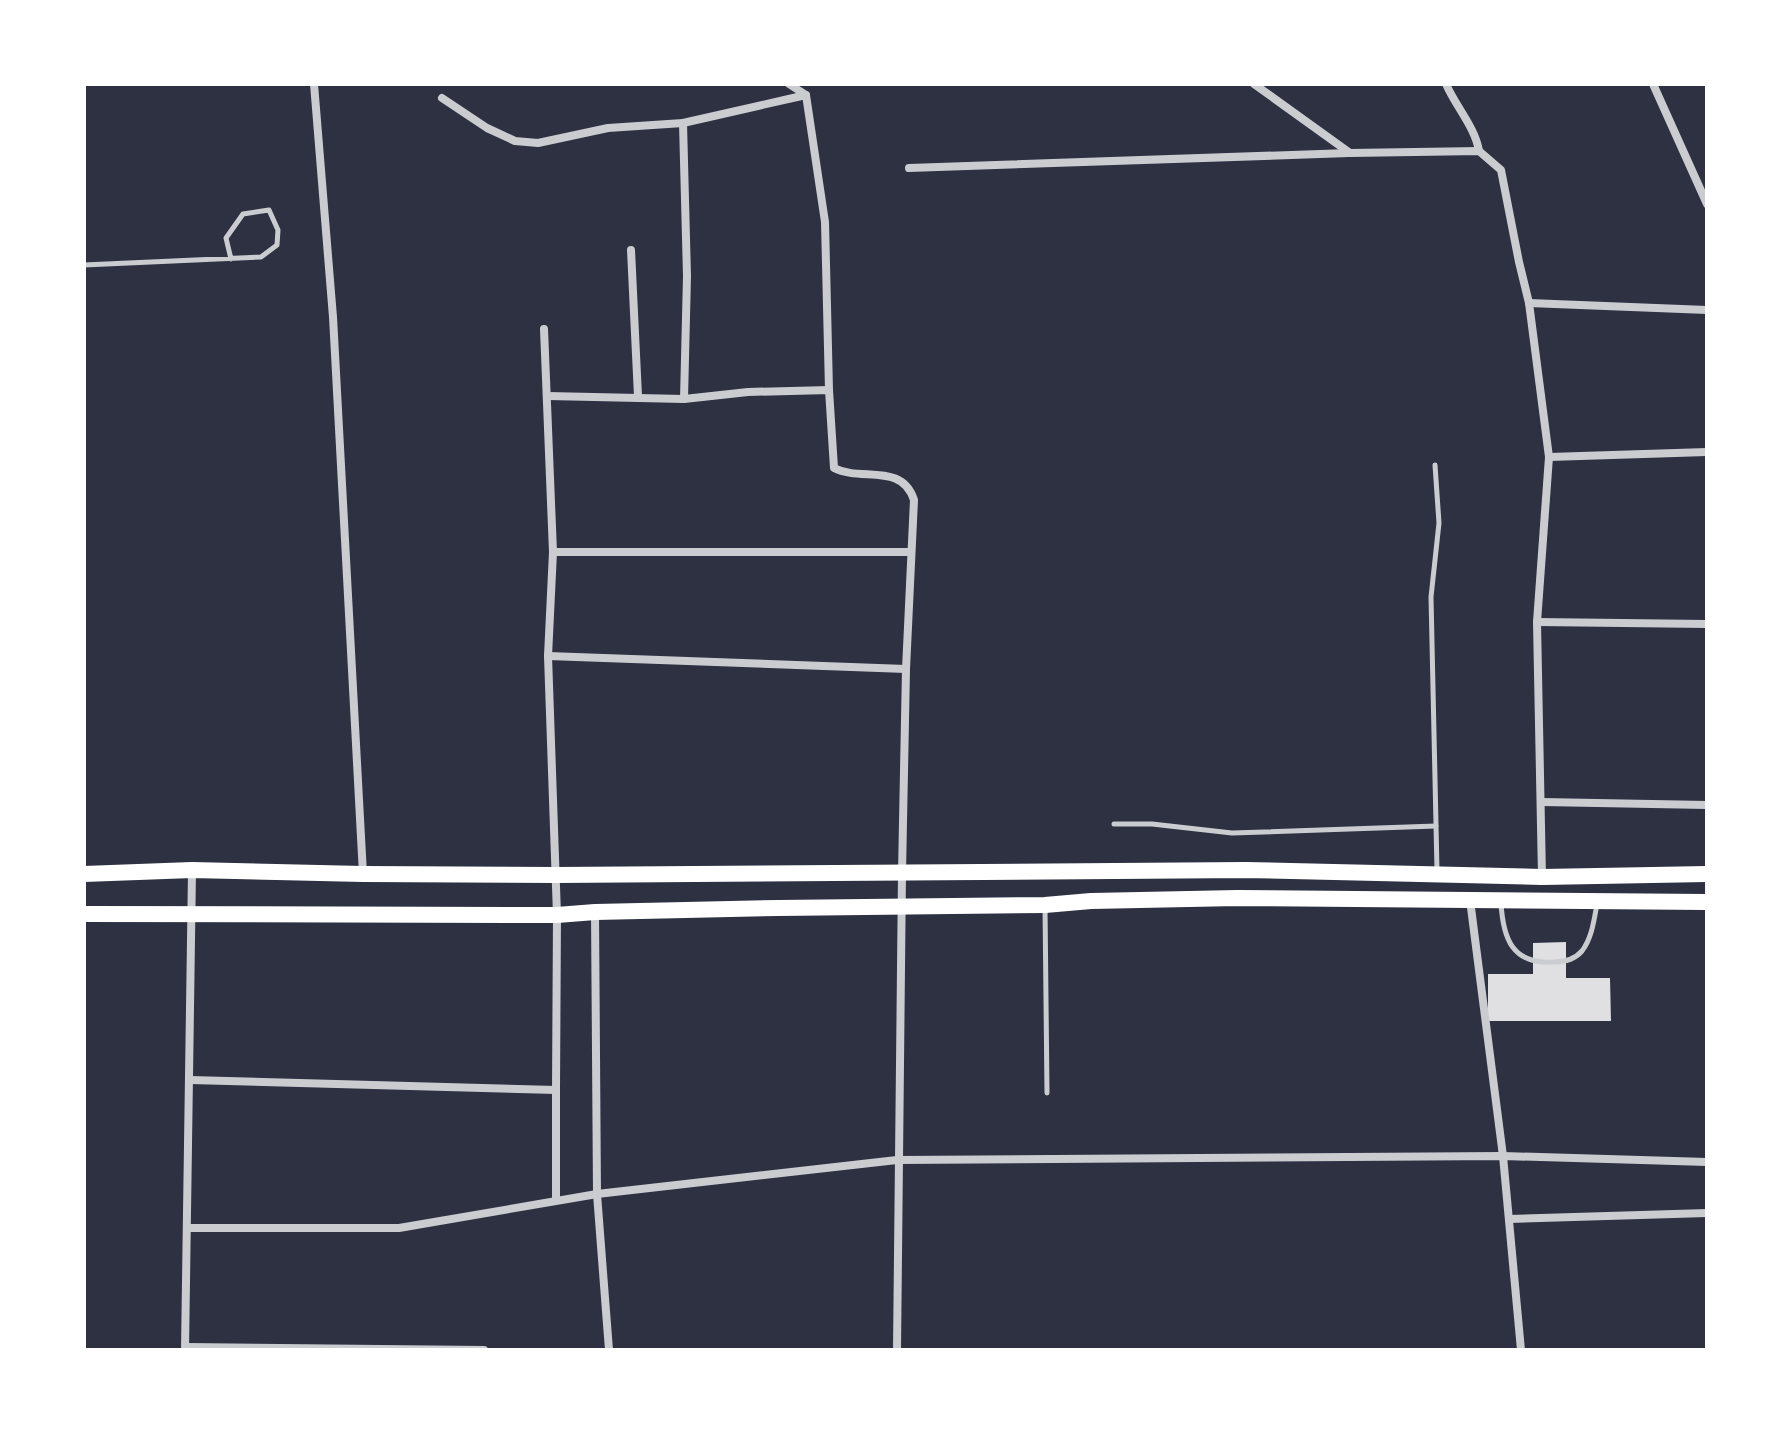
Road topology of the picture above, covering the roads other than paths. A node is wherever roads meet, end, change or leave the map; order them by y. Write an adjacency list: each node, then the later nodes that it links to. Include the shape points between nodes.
1 (314, 84): 39 (street, via 334,333)
2 (789, 84): 6 (street)
3 (1254, 84): 10 (street)
4 (1446, 84): 9 (street)
5 (1653, 84): 12 (street)
6 (806, 95): 8 (street); 19 (street, via 825,222)
7 (442, 98): 8 (street, via 515,141 538,143 608,128)
8 (683, 123): 22 (street)
9 (1479, 151): 10 (street); 16 (street, via 1501,170)
10 (1350, 153): 11 (street)
11 (909, 168)
12 (1707, 204)
13 (631, 250): 21 (street)
14 (231, 259): 14 (lane, via 261,257 277,245 278,230 269,210 243,214 226,238); 15 (lane)
15 (84, 265)
16 (1529, 303): 17 (street); 24 (street)
17 (1707, 310)
18 (544, 329): 20 (street)
19 (829, 390): 22 (street); 27 (street, via 834,468 904,482 914,500)
20 (548, 396): 21 (street); 26 (street)
21 (638, 396): 22 (street)
22 (684, 399)
23 (1707, 452): 24 (street)
24 (1549, 457): 28 (street)
25 (1435, 465): 35 (lane, via 1439,523 1431,597)
26 (553, 552): 27 (street); 30 (street)
27 (910, 552): 31 (street)
28 (1537, 622): 29 (street); 32 (street)
29 (1707, 624)
30 (548, 656): 31 (street); 41 (street)
31 (906, 669): 37 (street)
32 (1542, 802): 33 (street); 43 (street)
33 (1707, 805)
34 (1114, 824): 35 (lane, via 1232,833)
35 (1436, 826): 42 (lane)
36 (192, 870): 38 (main road); 39 (main road); 52 (street)
37 (902, 873): 41 (main road); 42 (main road, via 1246,870); 49 (street)
38 (84, 874)
39 (363, 874): 41 (main road)
40 (1707, 874): 43 (main road)
41 (556, 875): 53 (street)
42 (1437, 875): 43 (main road)
43 (1542, 877)
44 (1470, 900): 45 (main road); 48 (main road, via 1238,898); 57 (street)
45 (1501, 902): 46 (main road); 46 (lane, via 1502,923 1513,948 1525,958 1549,963 1580,953 1593,927)
46 (1597, 902): 47 (main road)
47 (1707, 902)
48 (1045, 905): 49 (main road); 56 (lane)
49 (903, 908): 50 (main road); 58 (street)
50 (595, 912): 53 (main road); 60 (street)
51 (84, 914): 52 (main road)
52 (190, 915): 53 (main road); 54 (street)
53 (557, 915): 55 (street)
54 (190, 1080): 55 (street); 64 (street)
55 (556, 1090): 61 (street)
56 (1047, 1093)
57 (1503, 1156): 58 (street); 59 (street); 63 (street)
58 (897, 1160): 60 (street); 68 (street)
59 (1707, 1162)
60 (597, 1194): 61 (street); 67 (street)
61 (556, 1200): 64 (street, via 399,1228)
62 (1707, 1213): 63 (street)
63 (1509, 1219): 69 (street)
64 (188, 1228): 65 (street)
65 (186, 1349): 66 (street)
66 (484, 1350)
67 (609, 1350)
68 (897, 1350)
69 (1521, 1350)

